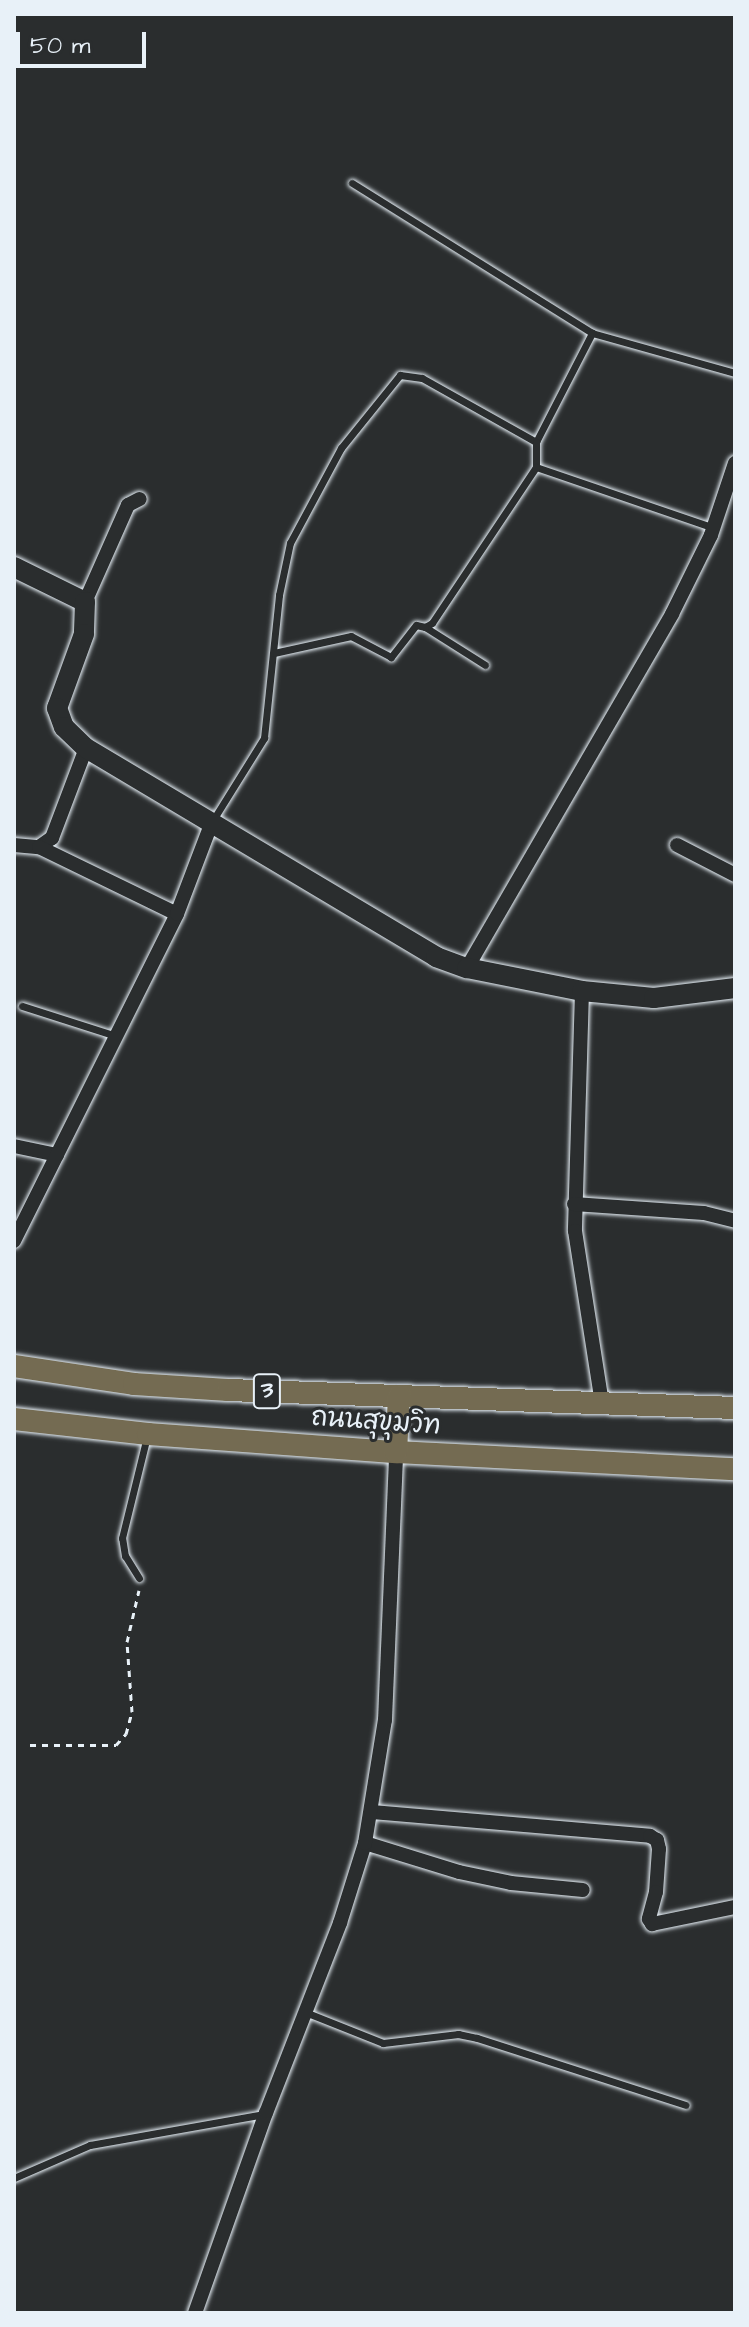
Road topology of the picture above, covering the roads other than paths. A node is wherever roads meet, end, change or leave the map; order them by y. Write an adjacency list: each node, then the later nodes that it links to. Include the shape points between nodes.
1 (352, 183): 2 (lane)
2 (592, 333): 3 (lane); 4 (lane)
3 (735, 373)
4 (536, 442): 6 (lane); 12 (lane, via 422,378 400,375 341,448 290,543)
5 (735, 463): 8 (street)
6 (536, 467): 8 (lane); 11 (lane)
7 (140, 499): 10 (street, via 128,505)
8 (714, 528): 21 (street, via 672,614)
9 (14, 567): 10 (street)
10 (85, 602): 14 (street, via 84,634 57,708 64,727)
11 (425, 627): 12 (lane, via 416,625 391,657 351,636); 13 (lane)
12 (274, 653): 15 (lane, via 264,738)
13 (485, 665)
14 (86, 748): 15 (street); 18 (street, via 52,838)
15 (212, 822): 20 (street); 21 (street, via 436,957)
16 (14, 845): 18 (street)
17 (677, 845): 19 (street)
18 (39, 847): 20 (street)
19 (735, 875)
20 (177, 914): 25 (street)
21 (467, 968): 23 (street)
22 (735, 988): 23 (street, via 654,998)
23 (582, 991): 28 (street)
24 (22, 1006): 25 (lane)
25 (116, 1036): 27 (street)
26 (14, 1146): 27 (street)
27 (57, 1155): 30 (street)
28 (574, 1204): 29 (street, via 704,1213); 33 (street)
29 (735, 1221)
30 (14, 1241)
31 (14, 1366): 32 (main road, ถนนสุขุมวิท / 3, via 149,1385)
32 (399, 1396): 33 (main road, ถนนสุขุมวิท / 3); 37 (main road)
33 (602, 1403): 34 (main road, ถนนสุขุมวิท / 3)
34 (735, 1408)
35 (14, 1419): 36 (main road, ถนนสุขุมวิท / 3)
36 (148, 1434): 37 (main road, ถนนสุขุมวิท / 3); 39 (lane, via 122,1538 125,1556)
37 (396, 1452): 38 (main road, ถนนสุขุมวิท / 3); 40 (street, via 385,1720)
38 (735, 1469)
39 (139, 1578)
40 (372, 1812): 41 (street); 43 (street, via 650,1836 659,1849 652,1924)
41 (365, 1843): 42 (street, via 472,1875); 44 (street)
42 (583, 1890)
43 (735, 1907)
44 (305, 2012): 45 (lane, via 383,2043 458,2034 477,2038); 46 (street)
45 (686, 2105)
46 (266, 2113): 47 (lane, via 90,2145); 48 (street)
47 (14, 2178)
48 (195, 2313)

